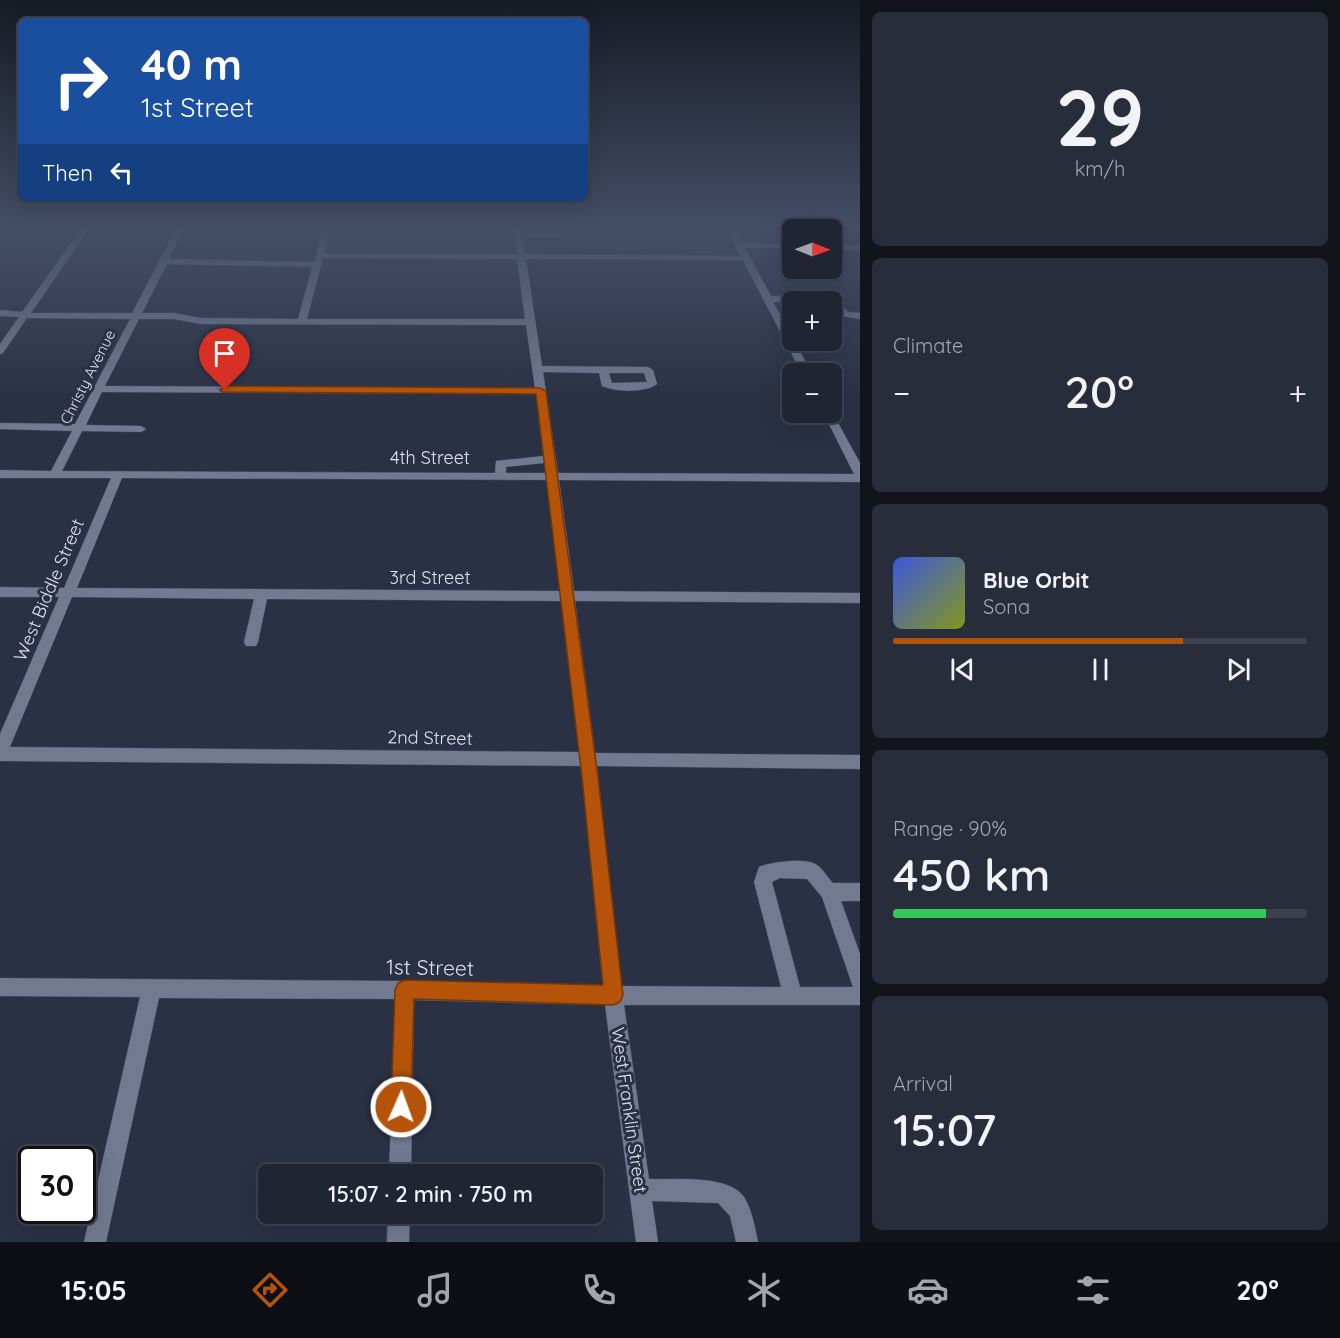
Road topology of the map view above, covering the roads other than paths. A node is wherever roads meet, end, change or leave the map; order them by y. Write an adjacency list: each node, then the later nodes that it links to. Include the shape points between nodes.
1 (45, 287): 8 (street)
2 (150, 287): 9 (street, Christy Avenue)
3 (312, 287): 11 (street)
4 (527, 287): 12 (street, West Franklin Street)
5 (762, 287): 6 (street)
6 (768, 299): 10 (street, via 831,298 845,314); 14 (street)
7 (0, 313): 8 (street)
8 (26, 314): 9 (street); 13 (street)
9 (135, 316): 11 (street, via 201,321); 17 (street, Christy Avenue)
10 (860, 316)
11 (302, 321): 12 (street)
12 (532, 322): 15 (street, West Franklin Street)
13 (0, 351)
14 (801, 363)
15 (538, 369): 16 (street); 18 (street, West Franklin Street)
16 (603, 369)
17 (99, 389): 18 (street); 21 (street, Christy Avenue)
18 (540, 391): 23 (street, West Franklin Street)
19 (834, 423): 27 (street)
20 (0, 426): 21 (street)
21 (79, 427): 22 (street); 25 (street, Christy Avenue)
22 (141, 429)
23 (550, 459): 28 (street, via 500,464); 29 (street, West Franklin Street)
24 (0, 474): 25 (street, 4th Street)
25 (55, 474): 26 (street, 4th Street)
26 (118, 475): 28 (street, 4th Street); 31 (street, West Biddle Street)
27 (860, 476): 29 (street, 4th Street)
28 (501, 477): 29 (street, 4th Street)
29 (552, 477): 33 (street, West Franklin Street)
30 (0, 592): 31 (street, 3rd Street)
31 (67, 593): 32 (street, 3rd Street); 36 (street, West Biddle Street)
32 (261, 596): 33 (street, 3rd Street); 35 (street)
33 (566, 596): 34 (street, 3rd Street); 37 (street, West Franklin Street)
34 (860, 598)
35 (251, 642)
36 (0, 753): 37 (street, 2nd Street)
37 (587, 759): 38 (street, 2nd Street); 45 (street, West Franklin Street)
38 (860, 762)
39 (829, 892): 40 (street); 41 (street); 46 (street, via 811,871 765,873 763,882)
40 (860, 892)
41 (860, 980)
42 (0, 987): 43 (street, 1st Street)
43 (152, 988): 44 (street, 1st Street); 51 (street)
44 (405, 990): 45 (street, 1st Street); 48 (street)
45 (613, 995): 46 (street, 1st Street); 49 (street, West Franklin Street)
46 (793, 995): 47 (street, 1st Street)
47 (860, 996)
48 (399, 1164)
49 (640, 1191): 53 (street, West Franklin Street); 54 (street, via 718,1192 729,1196 737,1204)
50 (399, 1224): 52 (street)
51 (95, 1242)
52 (398, 1242)
53 (647, 1242)
54 (747, 1242)

